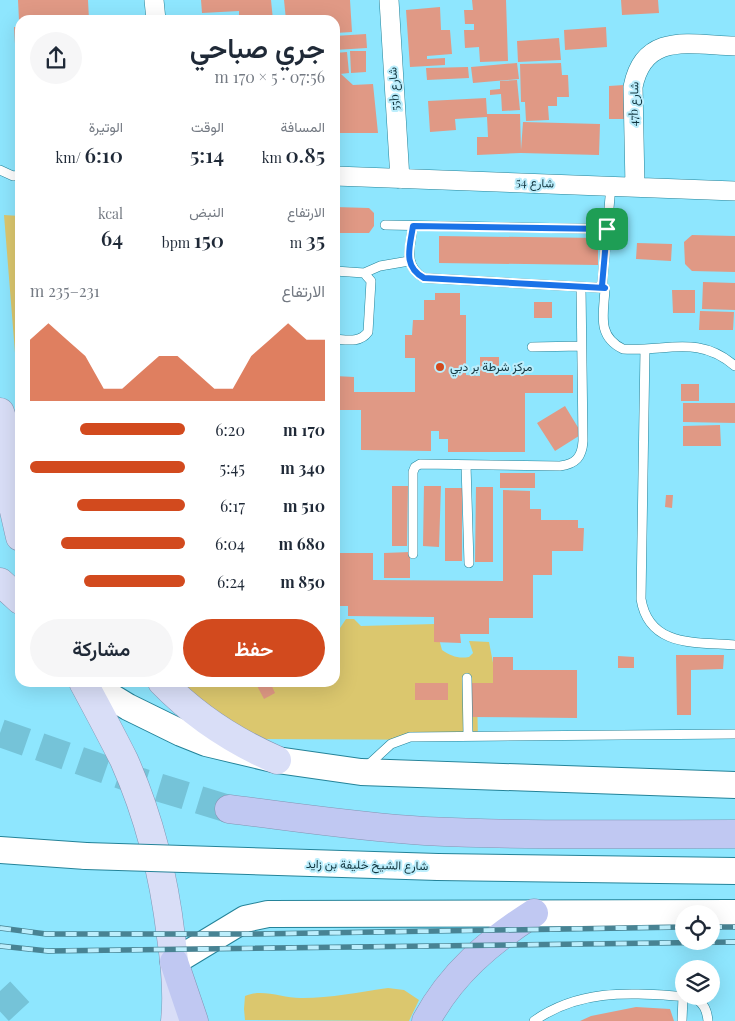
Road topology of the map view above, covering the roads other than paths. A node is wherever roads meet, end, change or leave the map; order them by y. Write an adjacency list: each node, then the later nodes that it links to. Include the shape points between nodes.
1 (154, 0): 3 (street)
2 (389, 0): 8 (street, 55b شارع)
3 (156, 15)
4 (735, 46): 10 (street, 47b شارع, via 673,44 645,58 632,87)
5 (0, 170): 6 (lane)
6 (15, 176)
7 (340, 176): 8 (street, شارع 54)
8 (400, 179): 9 (street, شارع 54)
9 (611, 186): 10 (street, شارع 54); 14 (lane)
10 (635, 187): 11 (street, شارع 54)
11 (735, 191)
12 (385, 225): 13 (lane)
13 (413, 226): 14 (lane); 15 (lane)
14 (607, 229): 19 (lane, via 602,286)
15 (409, 261): 17 (lane, via 380,266); 18 (lane, via 424,278)
16 (340, 272): 17 (lane)
17 (364, 273): 20 (lane, via 371,281 368,332 359,340)
18 (581, 287): 19 (lane); 21 (lane)
19 (605, 288): 23 (lane, via 604,328 607,337 623,349)
20 (340, 339)
21 (582, 346): 22 (lane); 28 (lane, via 583,451 578,460 560,466)
22 (532, 347)
23 (645, 349): 24 (lane, via 707,348 723,355); 34 (lane, via 643,610 654,628 673,639)
24 (735, 366)
25 (0, 412): 27 (main road)
26 (0, 450): 29 (main road)
27 (15, 456)
28 (466, 465): 30 (lane, via 420,464 415,467 412,478); 31 (lane)
29 (15, 515)
30 (413, 554)
31 (468, 563)
32 (0, 582): 33 (main road)
33 (15, 596)
34 (735, 645)
35 (467, 678): 40 (lane)
36 (86, 687): 50 (main road, via 124,760 144,814 163,886)
37 (95, 687): 41 (main road, via 181,733 206,743)
38 (167, 687): 41 (main road, via 212,726)
39 (735, 734): 40 (lane)
40 (468, 736): 42 (lane, via 400,740 383,750)
41 (277, 760): 42 (main road)
42 (361, 772): 43 (main road)
43 (735, 785)
44 (229, 809): 45 (highway, via 424,831)
45 (735, 834)
46 (0, 850): 47 (main road, شارع الشيخ خليفة بن زايد, bridge, via 86,856 438,867)
47 (735, 871)
48 (534, 913): 49 (main road); 50 (main road, via 268,914 245,919); 56 (highway, via 468,964 439,999)
49 (735, 913)
50 (174, 962): 54 (main road); 55 (highway)
51 (675, 996): 57 (lane, via 637,992 610,994 576,1001)
52 (683, 1005): 58 (lane)
53 (703, 1005): 59 (lane)
54 (175, 1021)
55 (194, 1021)
56 (426, 1021)
57 (534, 1021)
58 (682, 1021)
59 (708, 1021)

